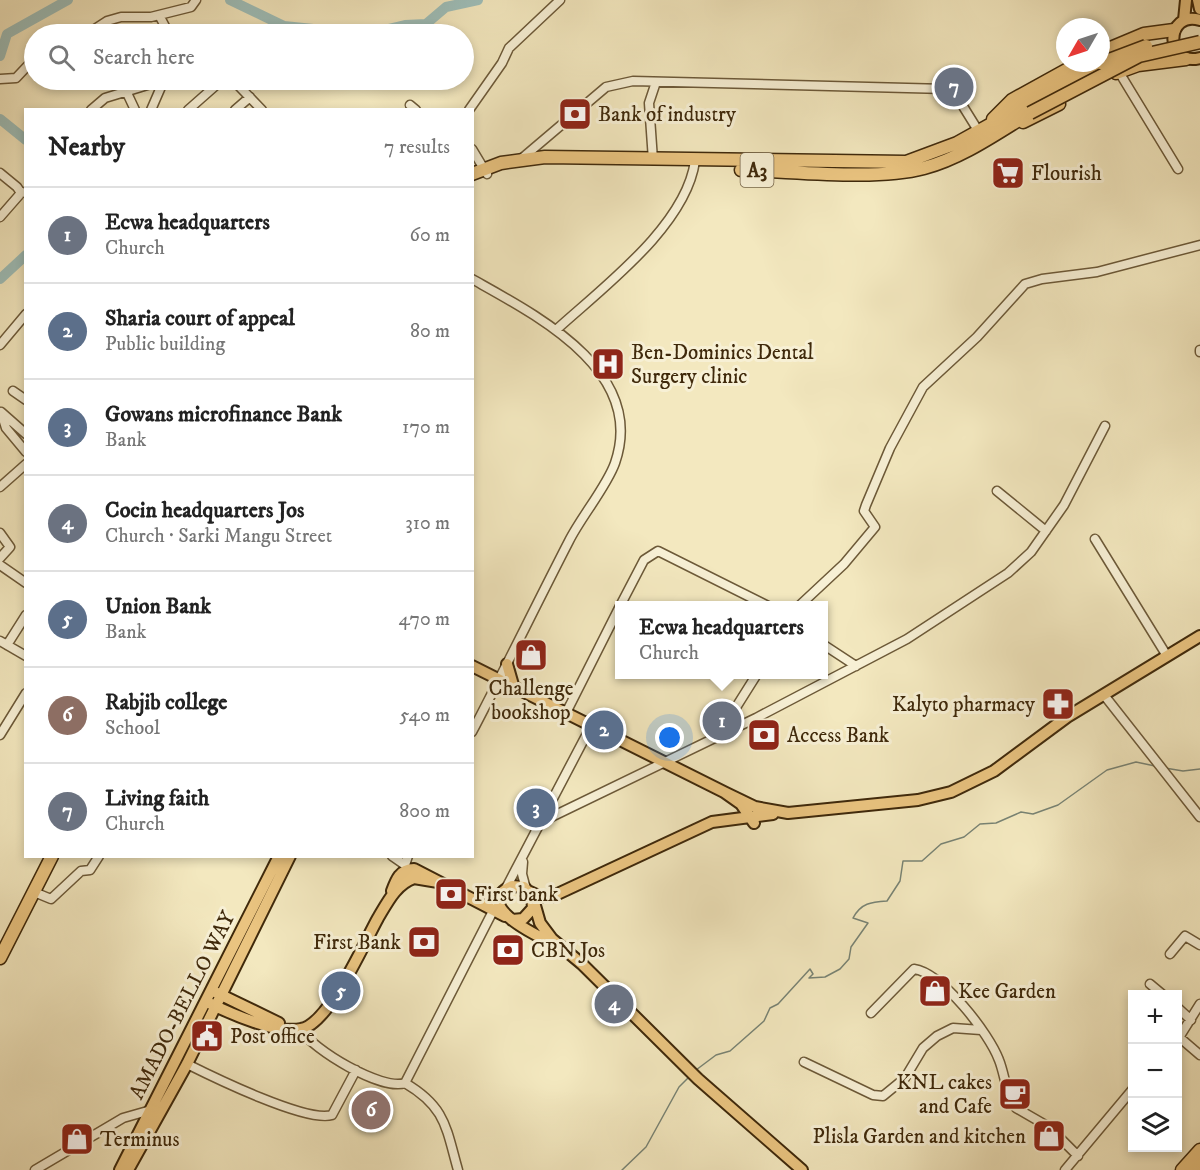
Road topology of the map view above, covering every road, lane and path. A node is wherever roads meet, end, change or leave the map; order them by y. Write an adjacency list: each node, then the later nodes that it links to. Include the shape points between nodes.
1 (196, 0): 6 (street, via 191,7)
2 (560, 0): 37 (street, via 509,48)
3 (1186, 0): 7 (main road)
4 (1198, 0): 5 (main road)
5 (1200, 9)
6 (159, 15): 9 (street); 11 (street)
7 (1184, 20): 8 (main road); 12 (main road)
8 (1200, 20)
9 (105, 22): 10 (street)
10 (102, 24)
11 (164, 24)
12 (1174, 30): 15 (highway, via 1144,34); 18 (main road, via 1175,50)
13 (1200, 34): 17 (highway, A3, bridge, via 1138,48)
14 (1200, 42): 38 (highway, A3, bridge, via 1138,56)
15 (1110, 47)
16 (1200, 58): 18 (main road)
17 (1110, 59)
18 (1186, 59): 22 (highway)
19 (24, 70): 23 (street, via 16,78)
20 (1063, 72): 40 (highway, via 1012,100)
21 (1086, 72): 38 (highway, A3)
22 (1119, 72): 39 (highway, via 1038,116); 45 (street)
23 (0, 79)
24 (656, 82): 40 (street, via 946,89); 42 (street, via 626,81 606,87); 43 (street, via 649,103)
25 (133, 90): 29 (street)
26 (159, 90): 33 (street)
27 (211, 90): 34 (street)
28 (242, 90): 30 (street)
29 (126, 92): 31 (street, via 105,98); 32 (street)
30 (249, 97): 35 (street); 36 (street)
31 (93, 108)
32 (134, 108)
33 (152, 108)
34 (190, 108)
35 (237, 108)
36 (260, 108)
37 (470, 108)
38 (1028, 108): 39 (highway, A3); 40 (highway, A3)
39 (1010, 124): 44 (highway, A3, via 941,162 914,171 867,174)
40 (983, 130): 44 (highway, A3, via 943,150 906,162)
41 (474, 154): 47 (street)
42 (519, 160): 43 (highway, A3); 47 (highway, A3)
43 (653, 160): 44 (highway, A3)
44 (695, 165): 47 (highway, A3, via 534,164); 53 (street, via 679,201 652,241)
45 (1178, 169)
46 (0, 173): 48 (street)
47 (481, 173)
48 (23, 193): 49 (street)
49 (1, 214)
50 (1200, 245): 72 (street, via 1097,272 1025,284 977,337 923,387 864,511 875,527 844,564)
51 (474, 280): 53 (street)
52 (24, 316): 54 (street)
53 (556, 330): 80 (street, via 588,357 607,385 619,422 618,450 612,470 579,522)
54 (0, 345)
55 (14, 391): 56 (street)
56 (24, 398)
57 (1, 412): 59 (street); 60 (street, via 6,428)
58 (1105, 426): 64 (street)
59 (24, 432)
60 (24, 450)
61 (24, 466): 62 (street)
62 (0, 487)
63 (996, 491): 64 (street)
64 (1046, 531): 81 (street, via 1008,573 936,622)
65 (0, 533): 67 (street, via 10,546)
66 (1095, 539): 79 (street)
67 (0, 558)
68 (0, 565): 69 (street)
69 (24, 582)
70 (623, 601): 71 (street, via 644,560 658,551)
71 (758, 601)
72 (804, 601)
73 (615, 616): 88 (street)
74 (24, 618): 76 (street)
75 (1200, 636): 79 (main road)
76 (4, 643): 78 (street)
77 (828, 648): 81 (street)
78 (24, 656)
79 (1167, 656): 86 (main road)
80 (507, 664): 83 (street); 85 (main road)
81 (856, 666): 92 (street)
82 (474, 667): 83 (main road)
83 (500, 678): 85 (main road); 90 (street)
84 (754, 679): 92 (street)
85 (513, 685): 88 (main road)
86 (1104, 695): 96 (main road, via 966,787 918,800); 97 (street)
87 (24, 696): 91 (street)
88 (566, 713): 89 (main road)
89 (591, 726): 93 (main road); 99 (street)
90 (474, 728)
91 (0, 735)
92 (718, 737): 93 (street)
93 (664, 761): 94 (main road); 99 (street)
94 (724, 792): 95 (main road, via 755,807); 98 (main road, via 741,804)
95 (788, 813): 96 (main road); 98 (main road)
96 (802, 813): 98 (main road)
97 (1200, 817)
98 (751, 820): 110 (main road, via 712,822)
99 (541, 822): 106 (street)
100 (45, 858): 116 (highway)
101 (51, 858): 109 (highway)
102 (98, 858): 109 (street, via 90,870 81,871 51,899)
103 (278, 858): 124 (main road, AMADO-BELLO WAY)
104 (289, 858): 121 (main road, AMADO-BELLO WAY)
105 (395, 858): 107 (street)
106 (524, 859): 108 (street, via 522,874); 111 (street)
107 (408, 868): 112 (main road); 130 (main road, via 397,878 386,905 323,1014 313,1024)
108 (527, 890): 110 (main road, via 546,897); 111 (main road, via 518,886); 114 (main road)
109 (34, 892): 120 (highway)
110 (565, 892): 114 (main road)
111 (503, 893): 112 (main road, via 487,900); 113 (street); 115 (main road, via 500,909)
112 (472, 899): 113 (main road)
113 (494, 910): 115 (main road); 139 (street)
114 (533, 910): 115 (main road, via 520,920); 118 (main road, via 545,931)
115 (508, 918): 118 (main road)
116 (0, 945)
117 (1200, 945): 119 (street, via 1185,936)
118 (562, 948): 149 (main road, via 698,1079)
119 (1170, 954)
120 (0, 958)
121 (231, 974): 124 (main road, AMADO-BELLO WAY); 126 (main road)
122 (1150, 984): 123 (street)
123 (1157, 990)
124 (213, 998): 126 (main road); 133 (main road, AMADO-BELLO WAY); 141 (main road, AMADO-BELLO WAY)
125 (1200, 1004): 129 (street)
126 (238, 1009): 130 (main road); 133 (main road, via 213,1018)
127 (1182, 1012): 129 (street)
128 (871, 1013): 131 (street, via 914,969 925,971 942,984)
129 (1191, 1020): 132 (street)
130 (297, 1029): 138 (street, via 321,1052)
131 (981, 1030): 136 (street, via 953,1028 937,1036 923,1048 905,1078 883,1096 873,1095); 143 (street, via 999,1059 1016,1108 1049,1127)
132 (1182, 1032)
133 (202, 1033): 137 (main road, AMADO-BELLO WAY)
134 (1182, 1041): 135 (street)
135 (1200, 1055)
136 (804, 1062)
137 (187, 1064): 138 (street, via 240,1089 318,1117 332,1115); 147 (main road, AMADO-BELLO WAY)
138 (356, 1070): 139 (street, via 390,1083)
139 (405, 1083): 148 (street, via 437,1107)
140 (1128, 1095): 143 (street)
141 (151, 1110): 145 (street, via 123,1118); 146 (main road, AMADO-BELLO WAY)
142 (1200, 1150): 151 (highway)
143 (1078, 1156): 150 (street)
144 (1200, 1163): 151 (highway)
145 (35, 1170)
146 (120, 1170)
147 (128, 1170)
148 (458, 1170)
149 (802, 1170)
150 (1065, 1170)
151 (1185, 1170)

